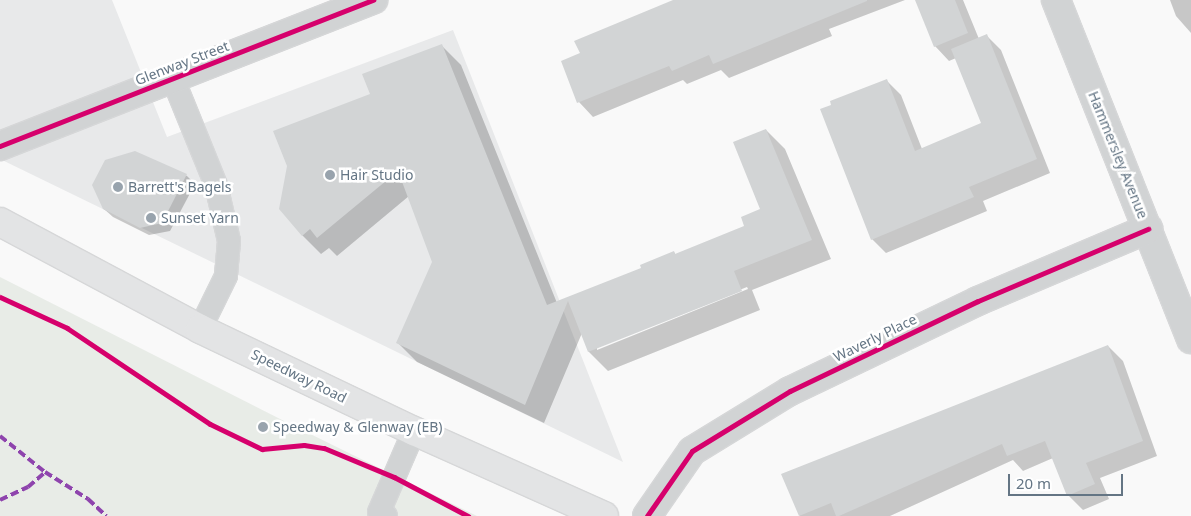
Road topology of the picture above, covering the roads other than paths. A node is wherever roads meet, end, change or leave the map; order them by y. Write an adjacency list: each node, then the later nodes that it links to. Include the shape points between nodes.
1 (373, 0): 3 (street, Glenway Street)
2 (1056, 0): 6 (street, Hammersley Avenue)
3 (173, 78): 4 (street, Glenway Street); 7 (lane, via 216,184 229,241 226,276)
4 (0, 146)
5 (0, 222): 7 (main road, Speedway Road)
6 (1148, 228): 8 (street, Hammersley Avenue); 12 (street, Waverly Place, via 978,301 790,391 692,451)
7 (200, 328): 9 (main road, Speedway Road)
8 (1191, 338)
9 (414, 431): 10 (lane, via 379,512); 11 (main road, Speedway Road)
10 (386, 516)
11 (604, 516)
12 (647, 516)

